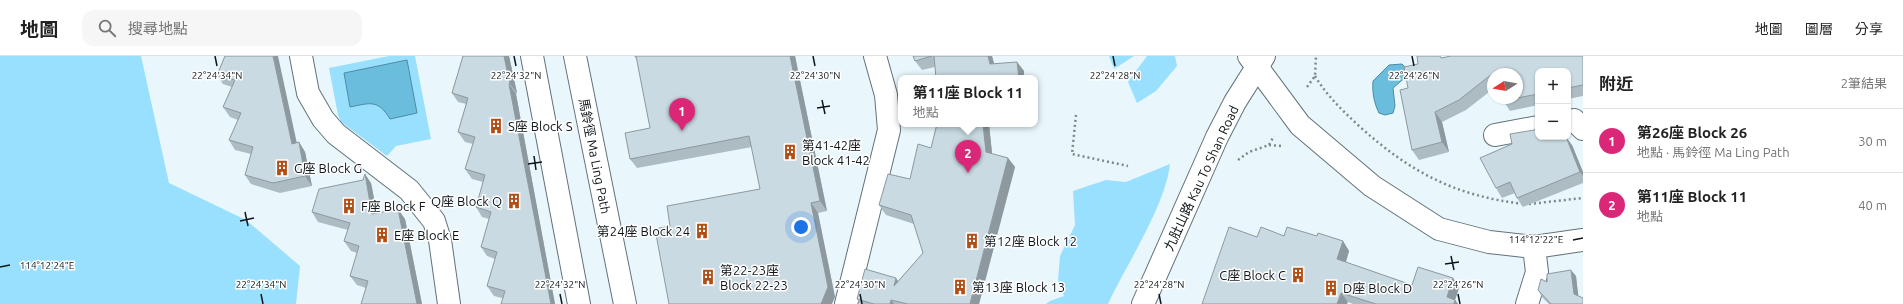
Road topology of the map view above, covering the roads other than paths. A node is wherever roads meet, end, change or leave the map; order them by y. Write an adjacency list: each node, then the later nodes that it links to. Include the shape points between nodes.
1 (301, 56): 12 (street, via 308,93 323,119 336,134 409,190 434,221 440,240)
2 (532, 56): 13 (street)
3 (575, 56): 14 (street, 馬鈴徑 Ma Ling Path)
4 (875, 56): 15 (street, via 886,95 889,130)
5 (1257, 60): 11 (street, via 1300,125 1372,186 1439,229 1489,242); 16 (street, 九肚山路 Kau To Shan Road, via 1217,138)
6 (1571, 120): 8 (street, via 1574,120)
7 (1535, 128): 9 (street)
8 (1583, 129)
9 (1495, 135)
10 (1583, 240): 11 (street)
11 (1534, 247): 17 (street, via 1536,272)
12 (449, 304)
13 (579, 304)
14 (625, 304)
15 (846, 304)
16 (1143, 304)
17 (1527, 304)

